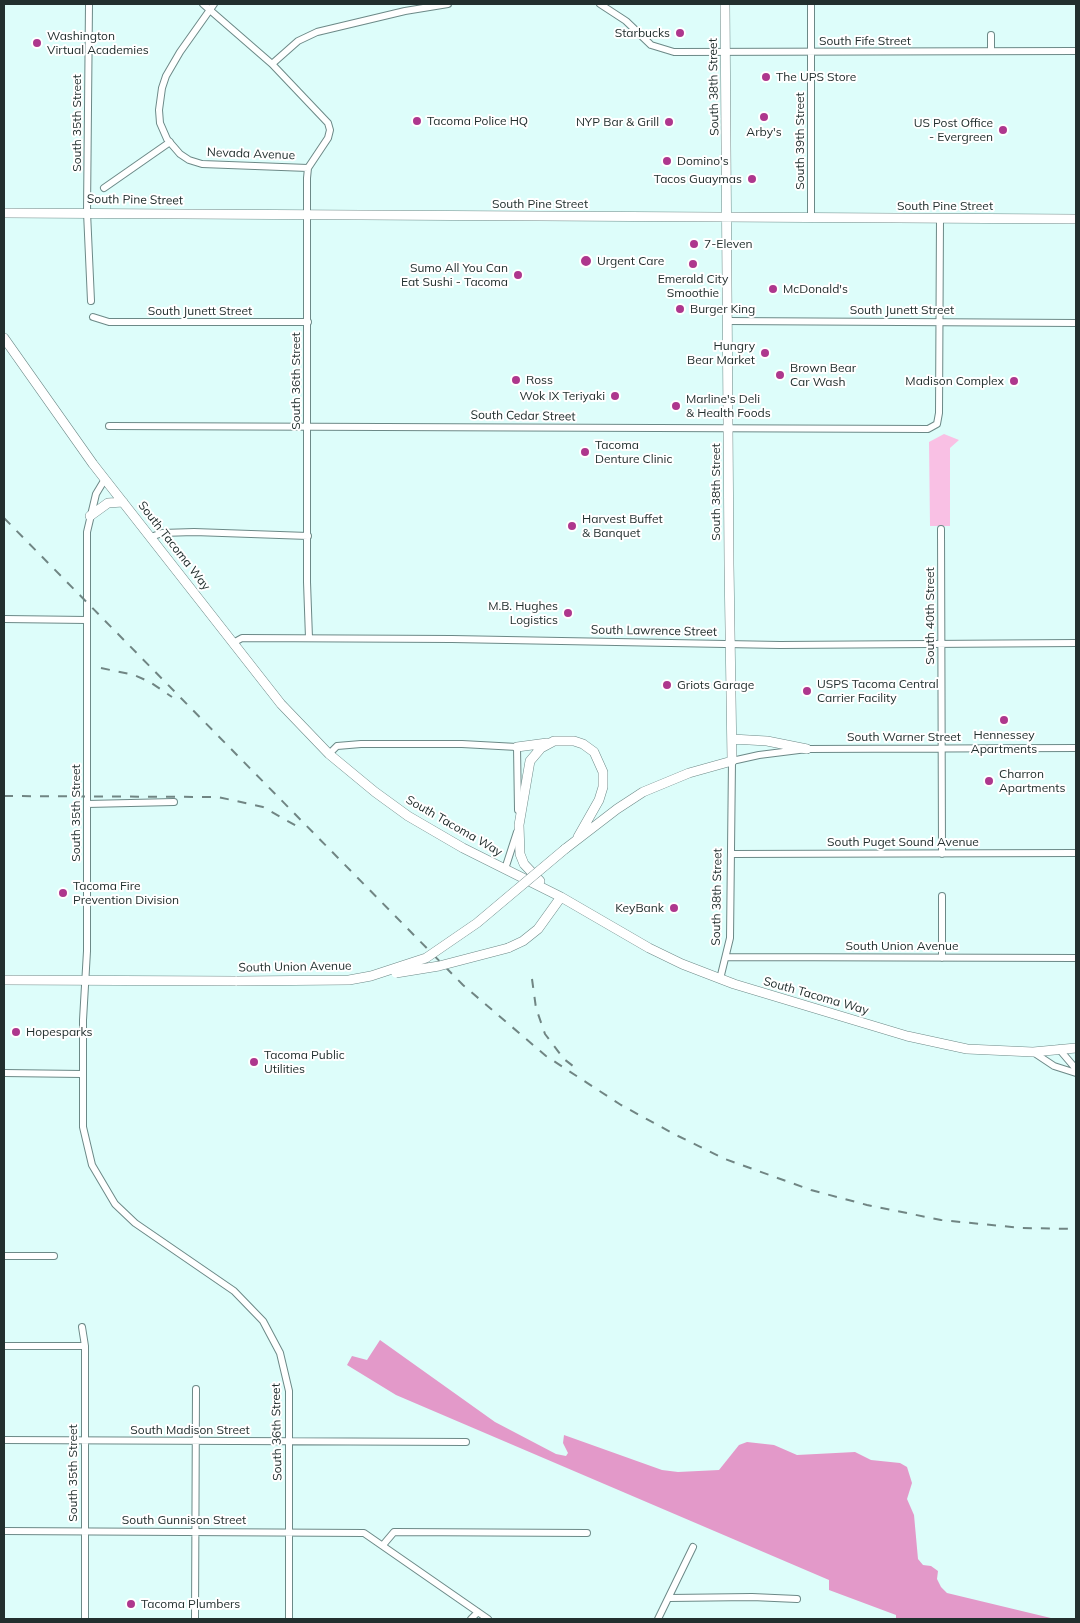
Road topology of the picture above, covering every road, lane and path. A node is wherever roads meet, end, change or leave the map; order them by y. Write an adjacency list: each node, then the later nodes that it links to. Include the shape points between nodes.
1 (89, 4): 18 (street, South 35th Street)
2 (203, 4): 7 (street)
3 (448, 4): 13 (street, via 317,32 298,41)
4 (600, 4): 11 (street, South Fife Street, via 626,21 654,47 674,52)
5 (725, 4): 11 (main road, South 38th Street)
6 (811, 4): 12 (street, South 39th Street)
7 (212, 7): 13 (street); 14 (street, Nevada Avenue, via 171,65 162,88 160,123)
8 (991, 35): 9 (street)
9 (991, 51): 10 (street, South Fife Street); 12 (street, South Fife Street)
10 (1076, 51)
11 (726, 52): 12 (street, South Fife Street); 20 (main road, South 38th Street)
12 (811, 52): 21 (street, South 39th Street)
13 (272, 64): 15 (street, via 328,123 328,138)
14 (170, 142): 15 (street, Nevada Avenue, via 189,160 202,164); 16 (street)
15 (308, 168): 19 (street, South 36th Street)
16 (104, 188)
17 (4, 212): 18 (main road, South Pine Street)
18 (87, 212): 19 (main road, South Pine Street); 24 (street, South 35th Street)
19 (308, 214): 20 (main road, South Pine Street); 28 (street, South 36th Street)
20 (728, 218): 21 (main road, South Pine Street); 27 (main road, South 38th Street)
21 (811, 218): 22 (main road, South Pine Street)
22 (940, 218): 23 (main road, South Pine Street); 26 (street)
23 (1076, 219)
24 (91, 302)
25 (93, 317): 28 (street, South Junett Street, via 109,322)
26 (940, 320): 27 (street, South Junett Street); 29 (street, South Junett Street); 33 (street, South Cedar Street, via 940,413 936,425 928,430)
27 (727, 321): 33 (main road, South 38th Street)
28 (308, 322): 32 (street, South 36th Street)
29 (1076, 322)
30 (4, 338): 34 (main road, South Tacoma Way)
31 (109, 426): 32 (street, South Cedar Street)
32 (307, 427): 33 (street, South Cedar Street); 38 (street, South 36th Street)
33 (728, 430): 45 (main road, South 38th Street)
34 (105, 479): 35 (main road, South Tacoma Way); 36 (street, South 35th Street, via 96,494)
35 (123, 502): 36 (main road, via 108,503); 39 (main road, South Tacoma Way)
36 (90, 516): 41 (street, South 35th Street, via 87,532)
37 (941, 529): 46 (street, South 40th Street)
38 (308, 536): 39 (street, via 194,532 162,533); 42 (street, South 36th Street)
39 (151, 537): 43 (main road, South Tacoma Way)
40 (4, 619): 41 (street)
41 (87, 620): 56 (street, South 35th Street)
42 (309, 638): 43 (street, South Lawrence Street, via 242,638); 45 (street, South Lawrence Street)
43 (234, 643): 53 (main road, South Tacoma Way, via 281,704)
44 (1076, 643): 46 (street, South Lawrence Street)
45 (730, 644): 46 (street, South Lawrence Street); 47 (main road, South 38th Street)
46 (940, 644): 51 (street, South 40th Street)
47 (732, 740): 50 (main road, via 766,741); 54 (main road, South 38th Street)
48 (547, 743): 49 (main road); 57 (main road, via 530,761); 58 (main road, via 564,740 582,744 594,752 601,764 602,792)
49 (517, 747): 53 (street, via 361,744 338,746); 57 (street)
50 (807, 748): 51 (street, South Warner Street); 54 (street, South Warner Street)
51 (942, 748): 52 (street, South Warner Street); 61 (street, South 40th Street)
52 (1076, 748)
53 (329, 754): 62 (main road, South Tacoma Way, via 408,816)
54 (732, 761): 58 (main road, South Union Avenue, via 689,773 643,792); 60 (street, South 38th Street)
55 (174, 802): 56 (street)
56 (87, 804): 72 (street, South 35th Street)
57 (519, 825): 62 (street); 63 (main road, via 520,854 524,864)
58 (575, 842): 69 (main road, South Union Avenue, bridge, via 451,943 426,958)
59 (1076, 853): 61 (street, South Puget Sound Avenue)
60 (730, 854): 61 (street, South Puget Sound Avenue); 66 (street, South 38th Street)
61 (942, 854)
62 (505, 869): 63 (main road, South Tacoma Way)
63 (550, 891): 65 (main road, South Tacoma Way)
64 (942, 896): 67 (street)
65 (561, 898): 69 (main road, bridge, via 538,929 508,948 438,966); 70 (main road, South Tacoma Way, via 653,950)
66 (727, 957): 67 (street, South Union Avenue); 70 (street, South 38th Street)
67 (942, 958): 68 (street, South Union Avenue)
68 (1076, 958)
69 (371, 976): 72 (main road, South Union Avenue, bridge, via 320,981)
70 (720, 979): 75 (main road, South Tacoma Way, via 768,996 917,1038 967,1048)
71 (4, 980): 72 (main road, South Union Avenue)
72 (86, 980): 79 (street, South 35th Street)
73 (1076, 1048): 74 (main road, South Tacoma Way)
74 (1059, 1049): 75 (main road, South Tacoma Way); 76 (street)
75 (1033, 1052): 78 (street, via 1054,1066)
76 (1076, 1069)
77 (4, 1073): 79 (street)
78 (1076, 1073)
79 (82, 1074): 80 (street, South 35th Street)
80 (86, 1149): 90 (street, South 36th Street, via 115,1204 142,1228 234,1290 263,1321 286,1373)
81 (4, 1256): 82 (street)
82 (54, 1256)
83 (82, 1327): 85 (street, South 35th Street)
84 (4, 1346): 85 (street)
85 (85, 1346): 88 (street, South 35th Street)
86 (196, 1390): 89 (street)
87 (4, 1440): 88 (street, South Madison Street)
88 (85, 1440): 89 (street, South Madison Street); 93 (street, South 35th Street)
89 (195, 1441): 90 (street, South Madison Street); 94 (street)
90 (290, 1441): 91 (street, South Madison Street); 95 (street, South 36th Street)
91 (466, 1442)
92 (4, 1531): 93 (street, South Gunnison Street)
93 (84, 1531): 94 (street, South Gunnison Street); 102 (street, South 35th Street)
94 (195, 1531): 95 (street, South Gunnison Street); 103 (street)
95 (289, 1532): 97 (street, South Gunnison Street, via 364,1533); 104 (street, South 36th Street)
96 (586, 1533): 97 (street, via 394,1532)
97 (384, 1545): 101 (street)
98 (693, 1547): 99 (street)
99 (669, 1598): 100 (street); 107 (street)
100 (797, 1599)
101 (478, 1612): 105 (street); 106 (street)
102 (85, 1619)
103 (196, 1619)
104 (290, 1619)
105 (471, 1619)
106 (488, 1619)
107 (658, 1619)

